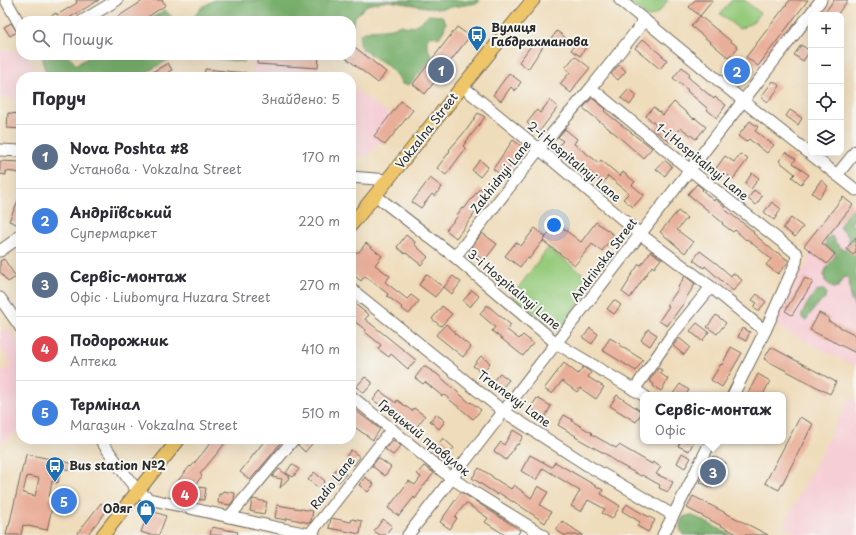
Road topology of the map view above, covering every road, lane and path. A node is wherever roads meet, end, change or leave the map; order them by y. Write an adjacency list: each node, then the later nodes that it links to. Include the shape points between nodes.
1 (6, 0): 7 (street)
2 (117, 0): 6 (street)
3 (533, 0): 9 (main road, Vokzalna Street)
4 (620, 0): 8 (street)
5 (821, 0): 11 (street, Andriivska Street)
6 (90, 16)
7 (16, 18)
8 (644, 20): 10 (street, Zakhidnyi Lane); 11 (street)
9 (462, 86): 12 (street, 2-i Hospitalnyi Lane); 19 (main road, Vokzalna Street)
10 (591, 88): 12 (street, Zakhidnyi Lane); 16 (street, 1-i Hospitalnyi Lane)
11 (743, 100): 16 (street, Andriivska Street); 17 (street)
12 (539, 149): 23 (street, 2-i Hospitalnyi Lane); 26 (street, Zakhidnyi Lane)
13 (0, 150): 15 (street)
14 (856, 151): 17 (street)
15 (16, 152)
16 (690, 170): 23 (street, Andriivska Street); 31 (street, 1-i Hospitalnyi Lane, via 797,254 796,262)
17 (837, 175): 20 (street)
18 (356, 177): 19 (street)
19 (388, 180): 21 (main road, Vokzalna Street)
20 (856, 190)
21 (376, 195): 22 (main road, Vokzalna Street); 26 (street, 3-i Hospitalnyi Lane)
22 (356, 219)
23 (640, 234): 27 (street, 2-i Hospitalnyi Lane); 32 (street, Andriivska Street)
24 (16, 239): 25 (street)
25 (0, 252)
26 (455, 257): 32 (street, 3-i Hospitalnyi Lane)
27 (711, 288): 31 (street, 2-i Hospitalnyi Lane); 34 (street, via 671,336)
28 (356, 293): 36 (street, Travnevyi Lane)
29 (0, 298): 30 (street)
30 (16, 321)
31 (764, 331): 33 (street)
32 (556, 343): 34 (street, 3-i Hospitalnyi Lane); 36 (street, Andriivska Street)
33 (735, 392)
34 (639, 393)
35 (356, 400): 37 (street, Грецький провулок)
36 (504, 411): 42 (street, Andriivska Street); 44 (street, Travnevyi Lane, via 587,465)
37 (392, 429): 42 (street, Грецький провулок); 47 (street, Radio Lane)
38 (104, 444): 43 (street)
39 (175, 444): 43 (main road)
40 (290, 444): 45 (street)
41 (710, 444): 44 (street)
42 (450, 478): 48 (street, Andriivska Street); 49 (street, Грецький провулок)
43 (138, 491): 45 (street, via 149,499); 46 (main road)
44 (673, 515): 50 (street)
45 (229, 517): 47 (street)
46 (103, 535)
47 (312, 535)
48 (408, 535)
49 (544, 535)
50 (663, 535)

